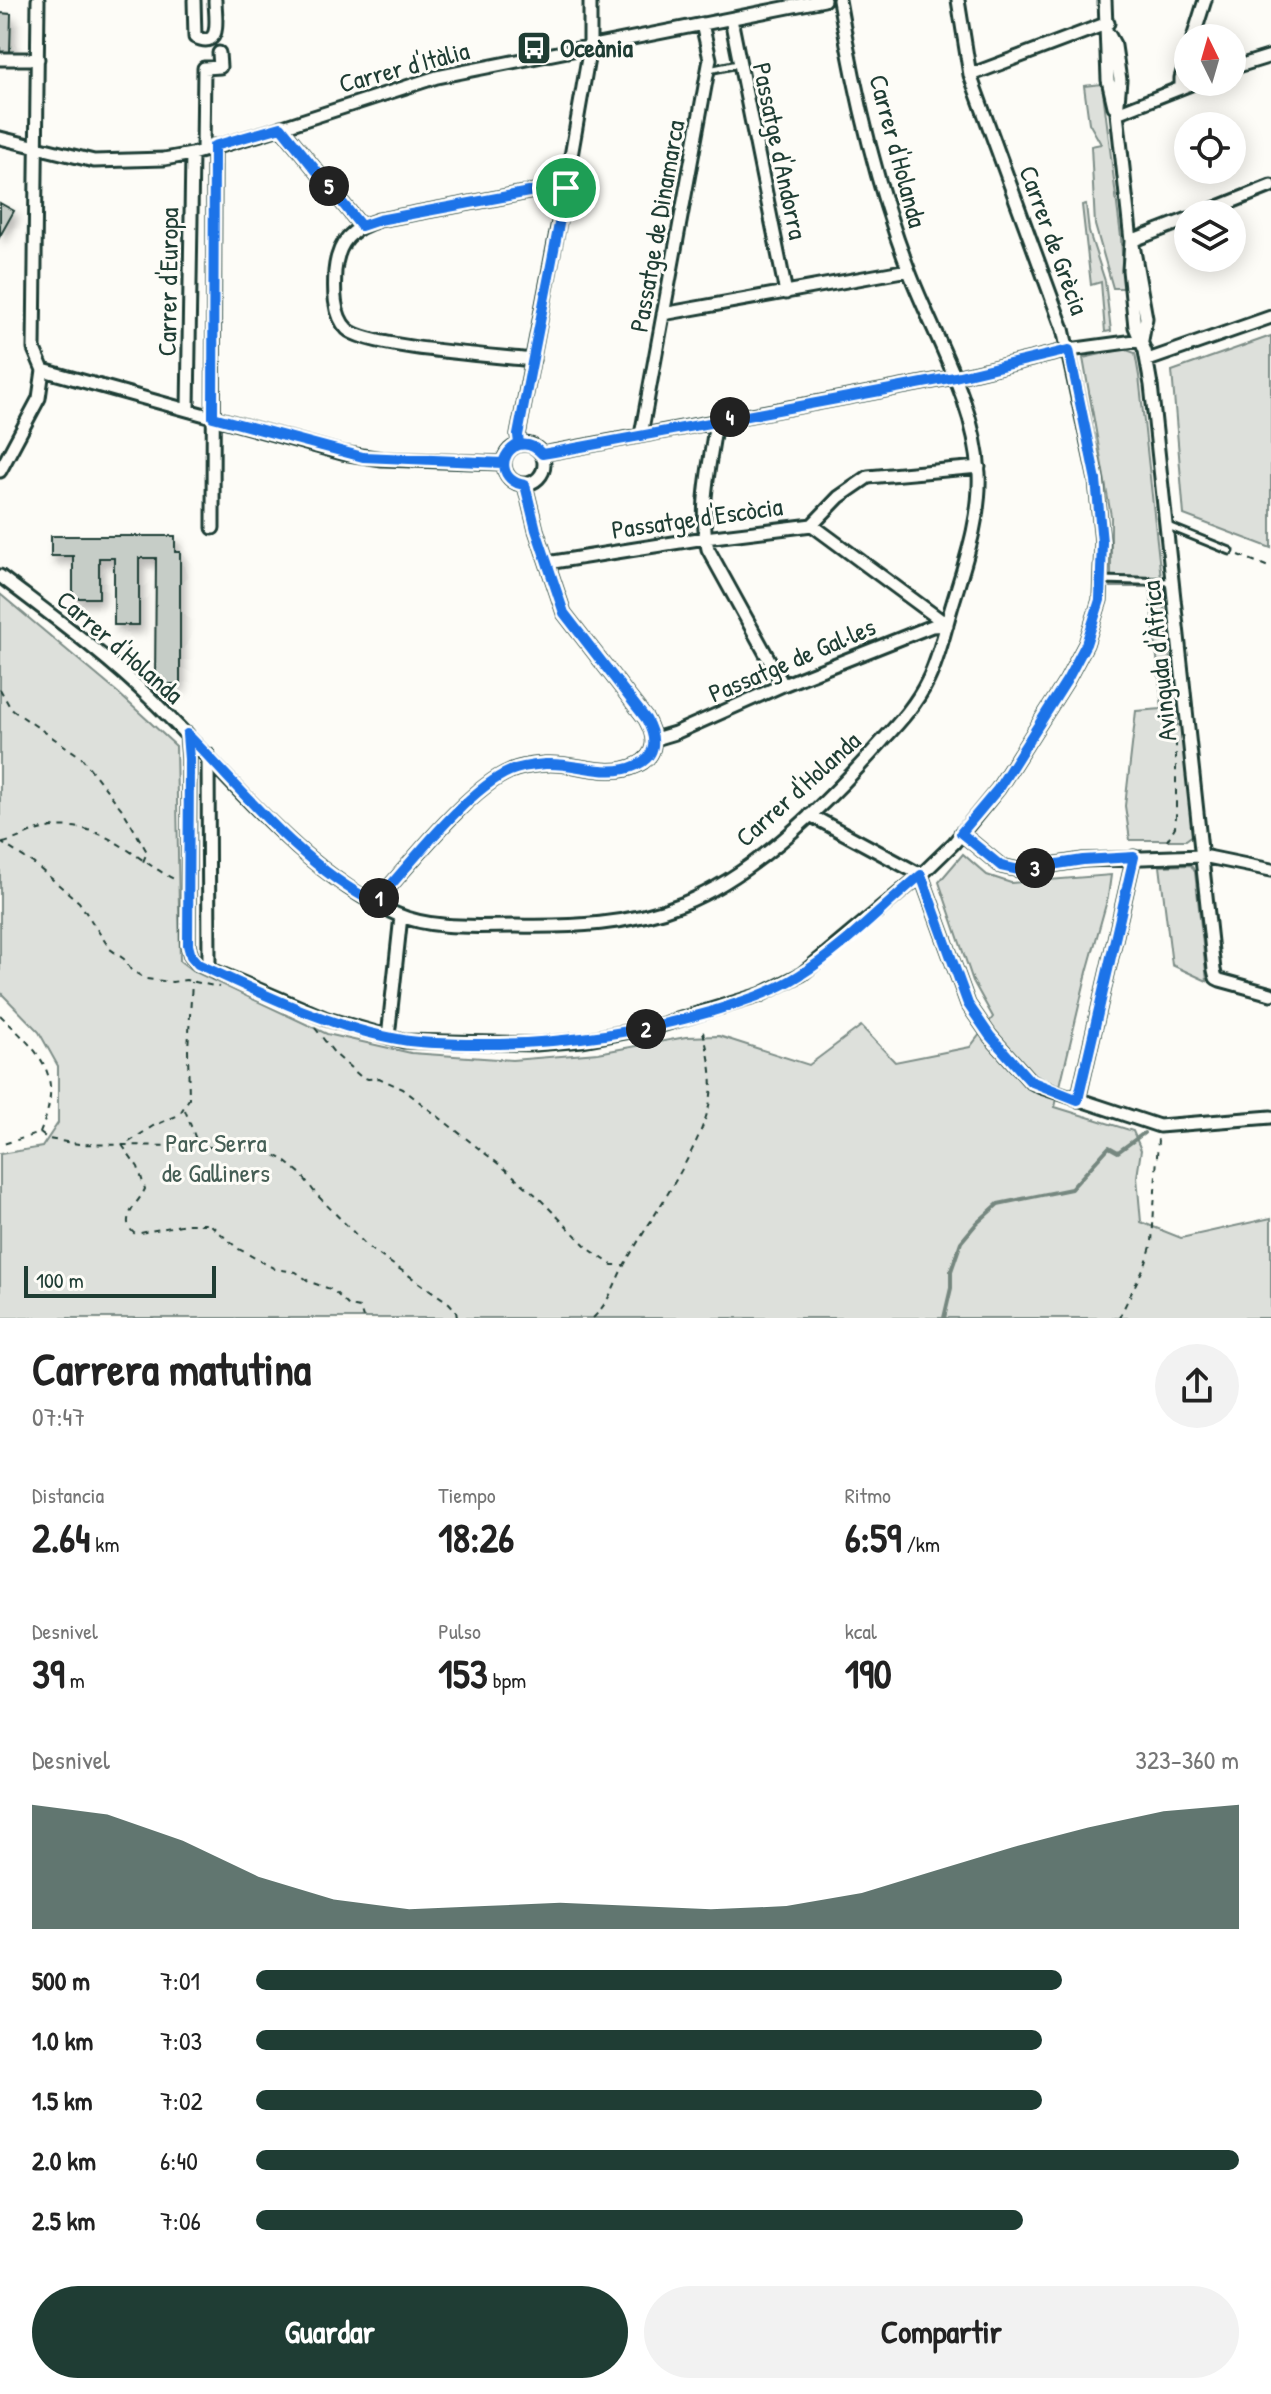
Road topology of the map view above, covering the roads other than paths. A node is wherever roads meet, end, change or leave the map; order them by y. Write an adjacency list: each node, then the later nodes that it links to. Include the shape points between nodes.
1 (38, 0): 18 (street)
2 (194, 0): 3 (street, via 195,37 204,40 215,32)
3 (215, 0)
4 (590, 0): 14 (street)
5 (824, 0): 10 (street, Carrer d'Itàlia)
6 (839, 0): 35 (street, Carrer d'Holanda, via 867,129)
7 (958, 0): 22 (street, Carrer de Grècia)
8 (1105, 0): 13 (street, Avinguda d'Àfrica)
9 (1205, 0): 12 (street)
10 (731, 19): 11 (street, Carrer d'Itàlia); 19 (street, Passatge d'Andorra)
11 (702, 24): 14 (street, Carrer d'Itàlia); 21 (street, Passatge de Dinamarca)
12 (1197, 24)
13 (1108, 29): 22 (street); 24 (street, Avinguda d'Àfrica, via 1120,80)
14 (590, 47): 25 (street, Carrer d'Itàlia, via 437,77); 29 (street)
15 (219, 53): 28 (street, Carrer d'Europa, via 220,67 204,68)
16 (1271, 56): 20 (street)
17 (0, 59): 18 (street)
18 (38, 59): 27 (street)
19 (740, 63): 21 (lane); 36 (street, Passatge d'Andorra)
20 (1246, 64)
21 (708, 70): 37 (street, Passatge de Dinamarca)
22 (970, 75): 40 (street, Carrer de Grècia)
23 (1174, 91): 24 (street)
24 (1117, 113): 34 (street, Avinguda d'Àfrica)
25 (281, 127): 28 (street, Carrer d'Itàlia); 33 (street)
26 (0, 138): 27 (street, Carrer d'Itàlia)
27 (37, 149): 28 (street, Carrer d'Itàlia, via 116,162); 43 (street, via 34,349)
28 (203, 150): 45 (street, Carrer d'Europa); 46 (street, Carrer d'Europa)
29 (566, 185): 33 (street); 41 (street)
30 (1271, 186): 31 (street)
31 (1236, 200)
32 (1174, 224): 34 (street)
33 (361, 226): 41 (street, via 344,240 336,267 335,297 346,328 365,339)
34 (1131, 241): 39 (street, Avinguda d'Àfrica, via 1146,318)
35 (908, 270): 36 (street); 44 (street, Carrer d'Holanda)
36 (786, 293): 37 (street)
37 (663, 314): 48 (street, Passatge de Dinamarca)
38 (1271, 317): 42 (street)
39 (1142, 340): 40 (street); 42 (street, Avinguda d'Àfrica)
40 (1069, 350): 44 (street); 62 (street, Carrer de Grècia, via 1096,480)
41 (533, 360): 49 (street)
42 (1148, 360): 56 (street, Avinguda d'Àfrica)
43 (43, 370): 45 (street); 53 (street, via 39,398)
44 (955, 377): 47 (street); 52 (street, Carrer d'Holanda)
45 (188, 410): 46 (street)
46 (213, 417): 51 (street, via 363,457); 57 (street, Carrer d'Europa)
47 (716, 420): 48 (street); 58 (street)
48 (641, 435): 50 (street)
49 (519, 444): 50 (street, via 532,445); 51 (street)
50 (542, 454): 54 (street, via 544,470)
51 (503, 463): 54 (street, via 507,476)
52 (979, 467): 55 (street, Passatge d'Escòcia, via 868,477); 64 (street, Carrer d'Holanda, via 974,534)
53 (0, 471)
54 (525, 485): 60 (street)
55 (812, 525): 58 (street, Passatge d'Escòcia); 64 (street)
56 (1166, 525): 59 (lane); 63 (street, Avinguda d'Àfrica)
57 (213, 528)
58 (705, 538): 60 (street, Passatge d'Escòcia); 65 (street)
59 (1230, 551)
60 (547, 563): 67 (street, via 564,613 637,706)
61 (0, 576): 66 (street, Carrer d'Holanda, via 109,660)
62 (1101, 580): 63 (lane); 70 (street, Carrer de Grècia, via 1093,625 1067,680 998,789)
63 (1172, 582): 71 (street, Avinguda d'Àfrica)
64 (947, 625): 65 (street, Passatge de Gal·les, via 932,626); 69 (street, Carrer d'Holanda, via 927,683 907,713)
65 (783, 685): 67 (street, Passatge de Gal·les)
66 (187, 734): 68 (street, Carrer d'Holanda); 77 (street, via 188,945 198,964)
67 (655, 739): 75 (street, via 648,756 630,768 605,771 539,764 500,776 464,805)
68 (208, 755): 75 (street, Carrer d'Holanda, via 306,854); 77 (street, via 209,965)
69 (810, 815): 74 (street); 76 (street, Carrer d'Holanda, via 742,870 658,912 564,927 444,925)
70 (961, 833): 72 (street, via 1001,866 1019,870); 74 (street, Carrer de Grècia)
71 (1203, 856): 72 (street); 73 (street); 78 (street, Avinguda d'Àfrica, via 1216,978)
72 (1134, 857): 80 (street)
73 (1271, 870)
74 (921, 875): 79 (street, Carrer de Grècia, via 802,974 699,1015 622,1034 536,1044); 80 (street, via 978,1020 1030,1081)
75 (375, 903): 76 (street, Carrer d'Holanda)
76 (401, 916): 79 (street)
77 (215, 972): 79 (street, Carrer de Grècia, via 303,1010)
78 (1271, 994)
79 (388, 1037)
80 (1078, 1100): 81 (street, via 1159,1126)
81 (1271, 1117)

